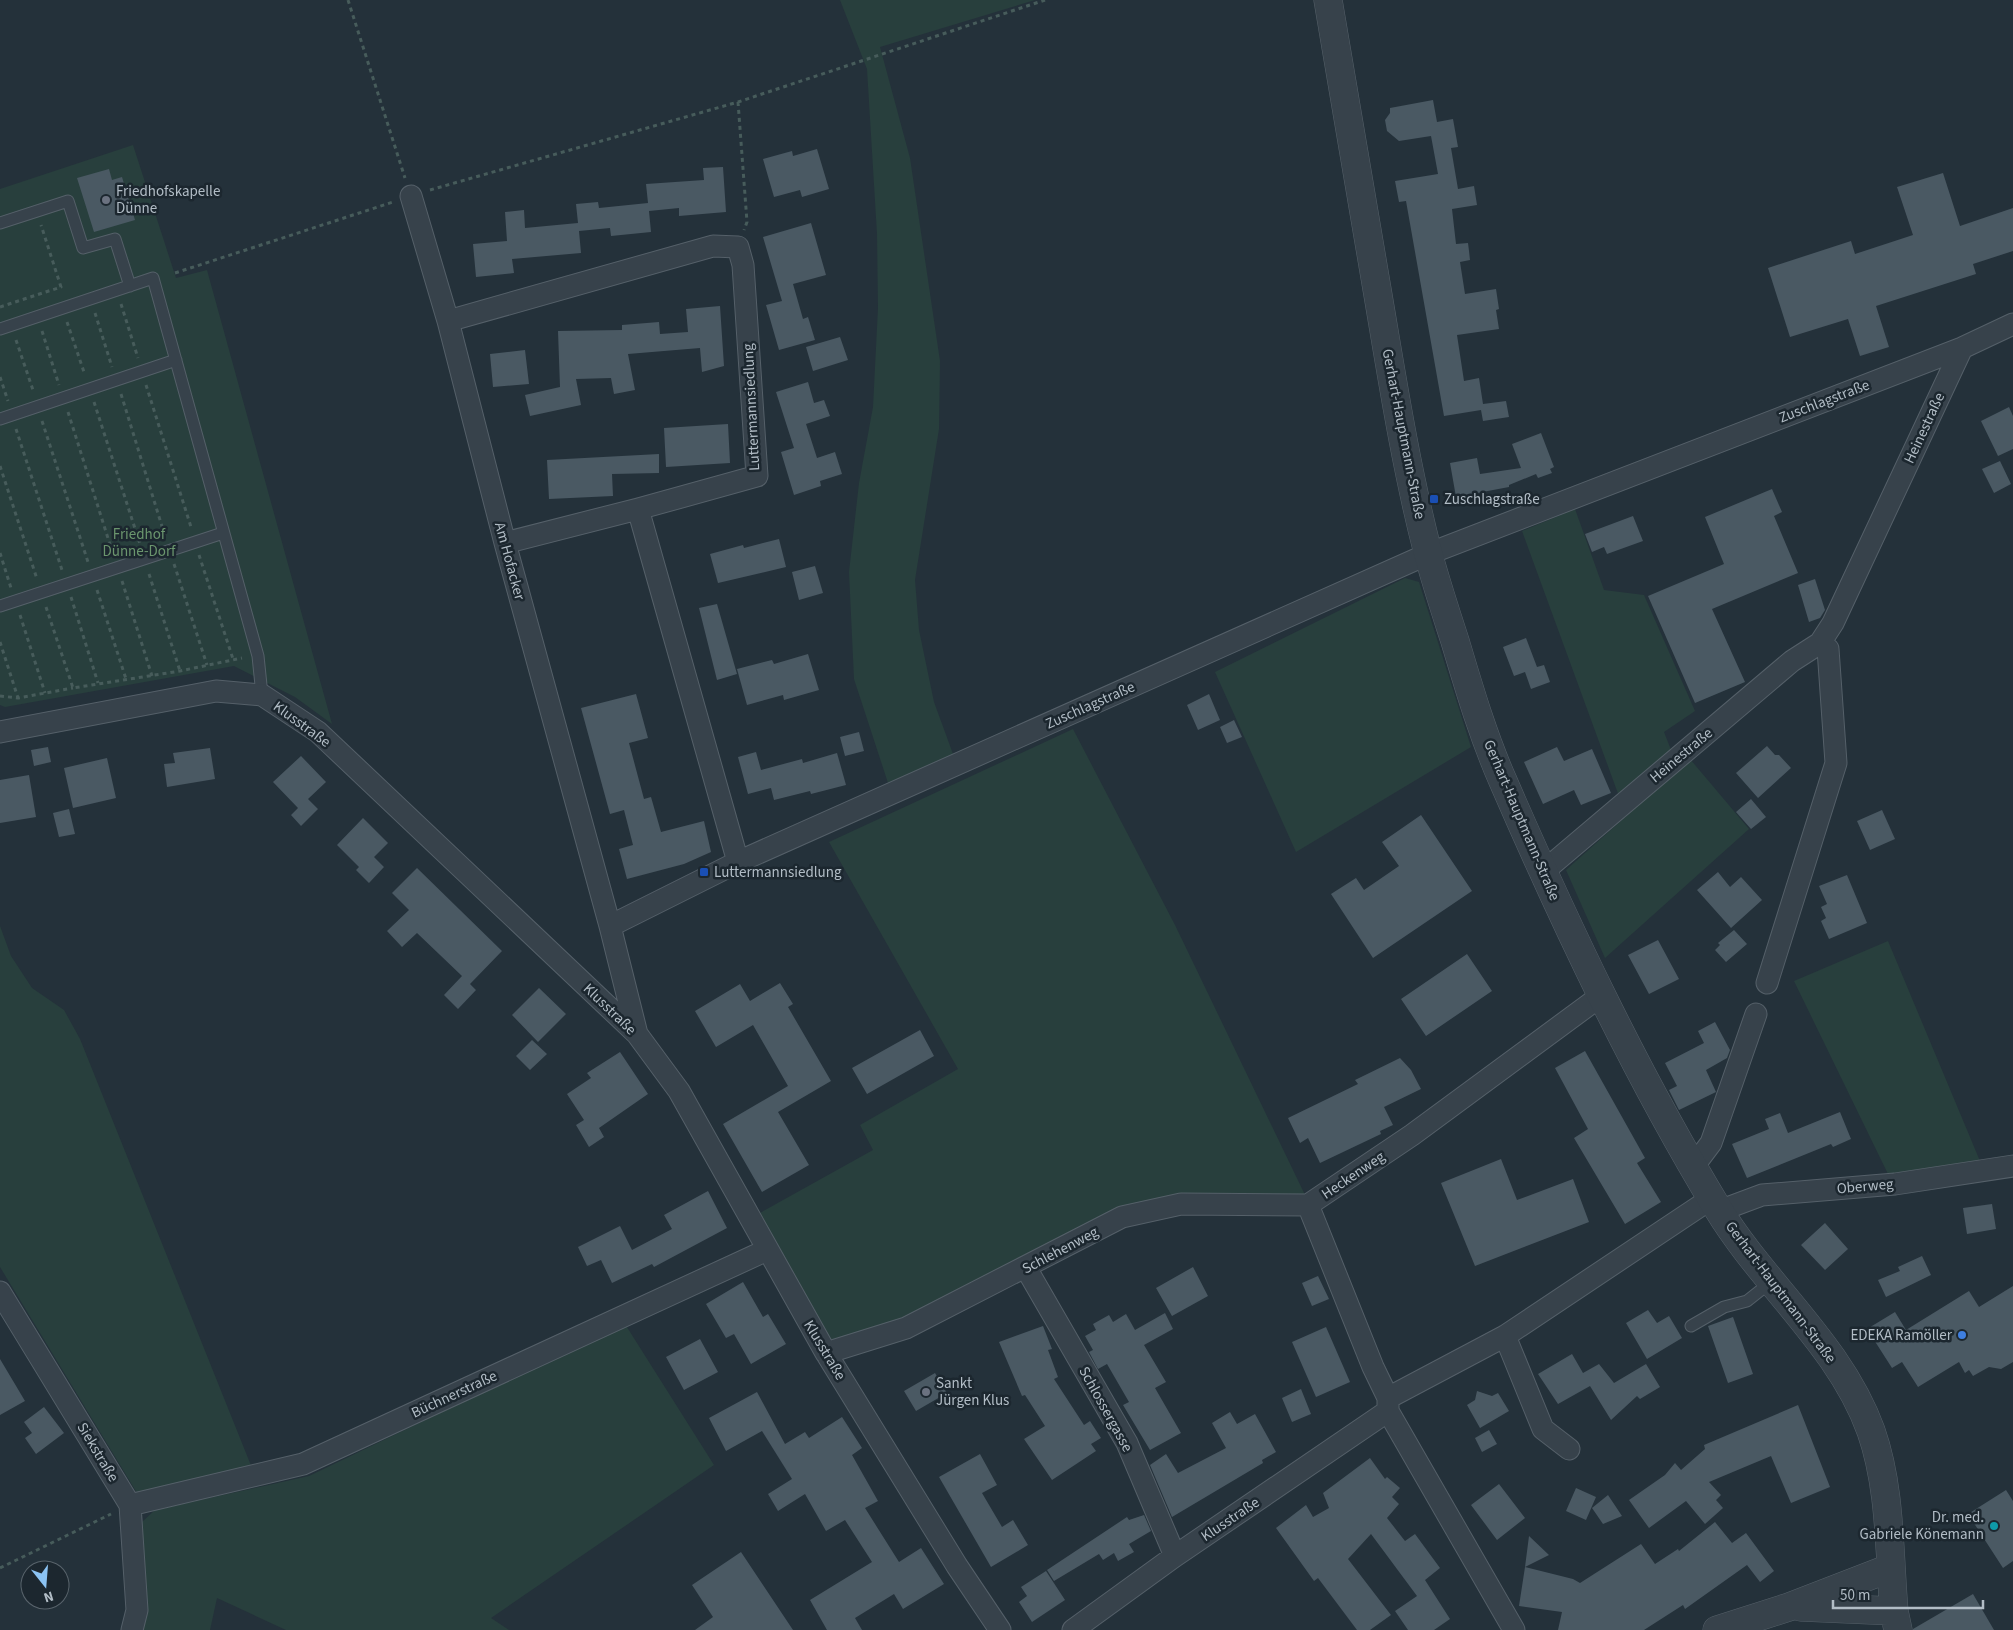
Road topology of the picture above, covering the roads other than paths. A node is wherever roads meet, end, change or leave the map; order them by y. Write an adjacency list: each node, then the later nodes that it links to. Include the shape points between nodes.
1 (1328, 0): 14 (street, Gerhart-Hauptmann-Straße, via 1392,378)
2 (411, 196): 5 (street, Am Hofacker)
3 (0, 223): 4 (lane, via 68,201 83,248 115,238)
4 (130, 286): 7 (lane); 9 (lane, via 153,278)
5 (448, 322): 11 (street, Luttermannsiedlung, via 713,246 738,246 743,265 757,476); 13 (street, Am Hofacker)
6 (2013, 324): 8 (street, Zuschlagstraße)
7 (0, 328)
8 (1962, 348): 14 (street, Zuschlagstraße); 16 (street, Heinestraße, via 1833,623)
9 (176, 360): 10 (lane); 12 (lane)
10 (0, 419)
11 (638, 509): 13 (street, Luttermannsiedlung); 19 (street)
12 (223, 534): 15 (lane); 17 (lane, via 258,656)
13 (505, 542): 21 (street, Am Hofacker)
14 (1428, 554): 19 (street, Zuschlagstraße); 20 (street, Gerhart-Hauptmann-Straße, via 1473,701 1501,776)
15 (0, 606)
16 (1820, 642): 20 (street, Heinestraße, via 1792,661); 22 (street, via 1828,649 1836,763)
17 (262, 695): 18 (street, Klusstraße, via 216,690); 25 (street, Klusstraße, via 318,732)
18 (0, 732)
19 (738, 862): 21 (street, Zuschlagstraße)
20 (1544, 871): 23 (street, Gerhart-Hauptmann-Straße)
21 (610, 926): 25 (street)
22 (1767, 982)
23 (1602, 996): 27 (street, Gerhart-Hauptmann-Straße); 29 (street, Heckenweg, via 1412,1135)
24 (1756, 1014): 27 (street, via 1711,1143)
25 (637, 1034): 30 (street, Klusstraße, via 679,1091)
26 (2013, 1166): 28 (street, Oberweg, via 1895,1184 1762,1195)
27 (1693, 1167): 28 (street, Gerhart-Hauptmann-Straße)
28 (1715, 1204): 32 (street, Gerhart-Hauptmann-Straße); 35 (street)
29 (1308, 1205): 31 (street, Schlehenweg, via 1181,1204 1122,1217); 37 (street, Heckenweg)
30 (767, 1250): 36 (street, Klusstraße); 39 (street, Büchnerstraße, via 304,1464)
31 (1026, 1268): 36 (street, Schlehenweg, via 906,1328); 40 (street, Schlossergasse, via 1127,1443)
32 (1771, 1282): 34 (lane, via 1747,1301 1724,1307); 41 (street, Gerhart-Hauptmann-Straße, via 1833,1360 1863,1410 1886,1494)
33 (0, 1292): 39 (street, Siekstraße)
34 (1691, 1326)
35 (1505, 1336): 37 (street); 38 (street, via 1543,1429)
36 (826, 1353): 45 (street, Klusstraße)
37 (1388, 1404): 40 (street, Klusstraße); 47 (street)
38 (1569, 1449)
39 (130, 1505): 44 (street, Siekstraße, via 137,1610)
40 (1176, 1556): 46 (street, Klusstraße)
41 (1890, 1568): 42 (street); 43 (street, Gerhart-Hauptmann-Straße)
42 (1789, 1606): 43 (street); 48 (street)
43 (1896, 1621)
44 (132, 1630)
45 (1000, 1630)
46 (1073, 1630)
47 (1514, 1630)
48 (1716, 1630)

